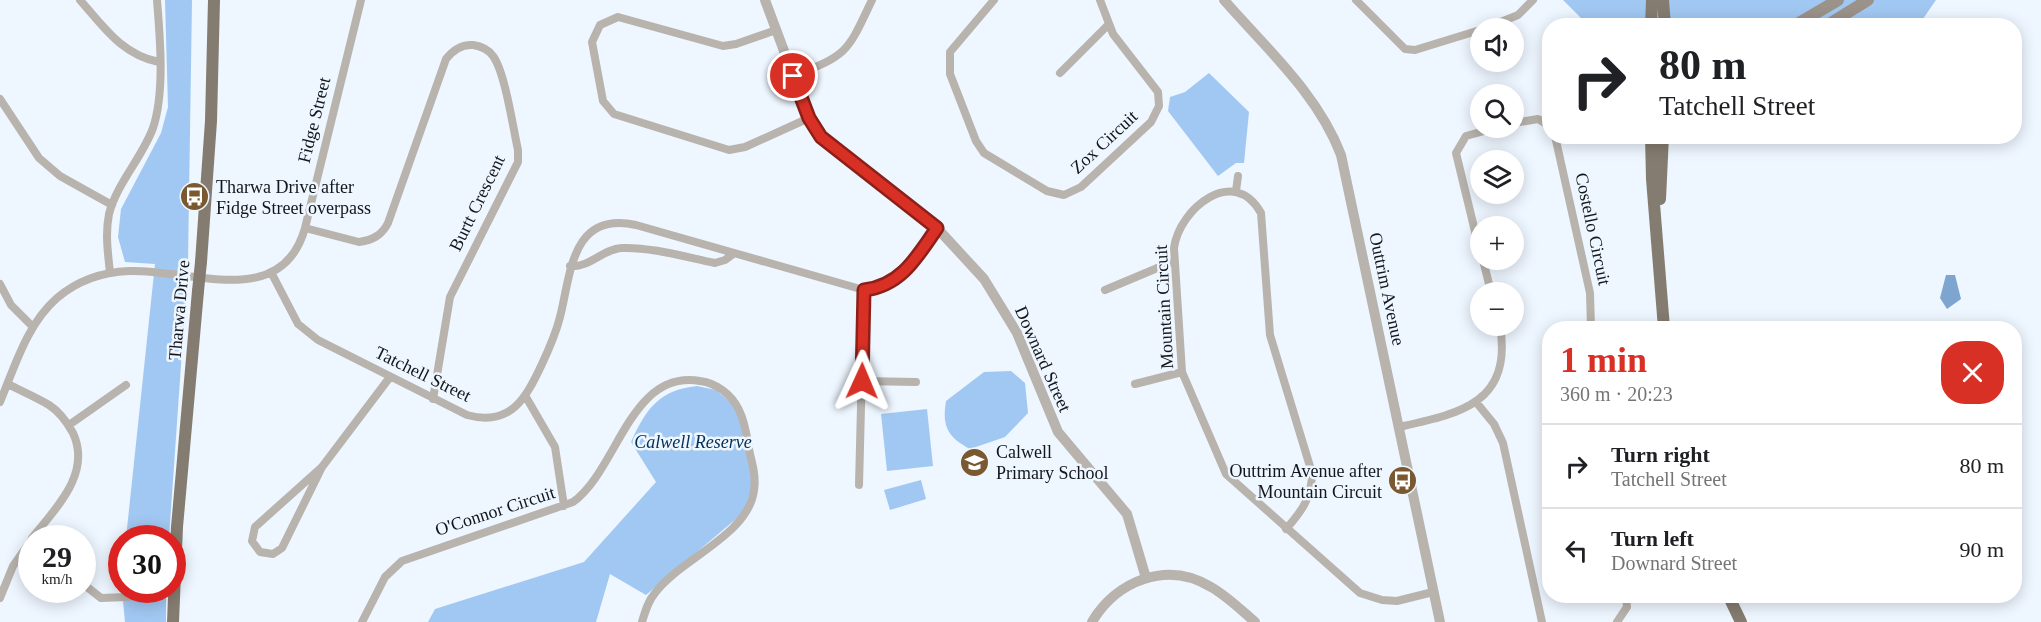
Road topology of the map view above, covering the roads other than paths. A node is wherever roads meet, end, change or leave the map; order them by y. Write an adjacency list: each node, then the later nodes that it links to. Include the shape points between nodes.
1 (80, 0): 24 (street, via 123,47)
2 (157, 0): 24 (street)
3 (214, 0): 79 (main road, Tharwa Drive, bridge, via 211,121 177,527)
4 (361, 0): 39 (street, Fidge Street)
5 (765, 0): 22 (street, Downard Street)
6 (872, 0): 26 (street, via 843,53)
7 (994, 0): 21 (street, Zox Circuit, via 950,52 950,74 984,153 1055,194 1064,195 1081,187 1151,122 1159,106 1154,83)
8 (1100, 0): 21 (street, Zox Circuit)
9 (1224, 0): 66 (street, Outtrim Avenue, via 1310,97 1337,142)
10 (1356, 0): 23 (street, via 1405,49 1415,50)
11 (1533, 0): 16 (street)
12 (1652, 0): 17 (main road)
13 (1663, 0): 18 (main road)
14 (1838, 0): 19 (main road)
15 (1868, 0): 20 (main road)
16 (1511, 18)
17 (1651, 18)
18 (1664, 18)
19 (1808, 18)
20 (1839, 18)
21 (1108, 25): 25 (street)
22 (776, 30): 26 (street, Downard Street); 28 (street, via 723,46 628,18 609,19 597,28 592,42 603,101 617,116 729,150 745,147)
23 (1470, 33)
24 (159, 62): 37 (street, via 153,128)
25 (1060, 73)
26 (793, 76): 28 (street, Downard Street)
27 (0, 99): 37 (street, via 39,158 60,176)
28 (809, 118): 40 (street, Downard Street, via 832,148)
29 (1524, 121): 30 (street)
30 (1542, 121)
31 (1470, 135): 38 (street, via 1456,153)
32 (1557, 144): 50 (street, Costello Circuit, via 1590,293)
33 (1651, 144): 41 (main road)
34 (1663, 144): 41 (main road)
35 (1238, 176): 36 (street)
36 (1236, 191): 43 (street, Mountain Circuit, via 1209,196 1185,219 1175,242); 71 (street, via 1249,197 1261,213 1270,335 1312,473 1306,504)
37 (112, 206): 45 (street, via 107,230)
38 (1471, 216)
39 (304, 228): 46 (street, Fidge Street, via 294,256); 62 (street, Burtt Crescent, via 359,242 381,234 446,59 465,45 479,46 491,53 498,66 518,162 450,297)
40 (937, 228): 48 (street, via 898,278 882,287); 73 (street, Downard Street, via 972,264 1004,309 1058,432 1127,514)
41 (1657, 233): 51 (main road)
42 (733, 254): 44 (street, via 715,262 621,248 602,253 585,265); 44 (street, via 636,225 616,223 586,237 577,247); 48 (street)
43 (1174, 261): 49 (street); 54 (street, Mountain Circuit)
44 (570, 266): 61 (street, via 556,331)
45 (110, 273): 46 (street, via 249,279); 52 (street, via 66,292)
46 (272, 274): 55 (street, Tatchell Street, via 307,333)
47 (0, 284): 52 (street, via 11,305)
48 (864, 290): 56 (street)
49 (1105, 290)
50 (1591, 321)
51 (1663, 321)
52 (33, 327): 58 (street)
53 (1501, 336): 64 (street, via 1498,371)
54 (1182, 372): 59 (street); 71 (street, Mountain Circuit, via 1226,474)
55 (390, 377): 62 (street, Tatchell Street); 67 (street)
56 (862, 381): 57 (street); 68 (street)
57 (916, 382)
58 (8, 384): 63 (street); 65 (street, via 50,405)
59 (1135, 384)
60 (126, 386): 65 (street)
61 (526, 397): 62 (street, Tatchell Street, via 512,410 487,418 467,415); 69 (street, via 555,447)
62 (433, 399)
63 (0, 402)
64 (1476, 402): 66 (street, via 1450,416); 85 (street, via 1503,443)
65 (69, 425): 70 (street, via 78,450 75,477)
66 (1399, 427): 74 (street, Outtrim Avenue)
67 (322, 467): 67 (street, via 282,548 273,554 260,552 252,541 255,527)
68 (859, 485)
69 (564, 506): 80 (street, O'Connor Circuit, via 402,561 385,577); 81 (street, O'Connor Circuit, via 587,490 641,405 662,386 682,380 703,381 722,390 737,405 755,478 750,505 739,522 659,588)
70 (44, 525)
71 (1286, 529): 74 (street, Mountain Circuit, via 1367,596 1397,601)
72 (18, 559): 75 (street)
73 (1146, 578): 82 (street, via 1119,590); 83 (street, via 1162,575 1195,579 1224,595)
74 (1433, 592): 84 (street, Outtrim Avenue)
75 (0, 598)
76 (1627, 603): 86 (street)
77 (1731, 603): 87 (main road)
78 (1732, 603): 88 (main road)
79 (173, 622)
80 (362, 622)
81 (642, 622)
82 (1092, 622)
83 (1255, 622)
84 (1440, 622)
85 (1542, 622)
86 (1617, 622)
87 (1735, 622)
88 (1741, 622)

